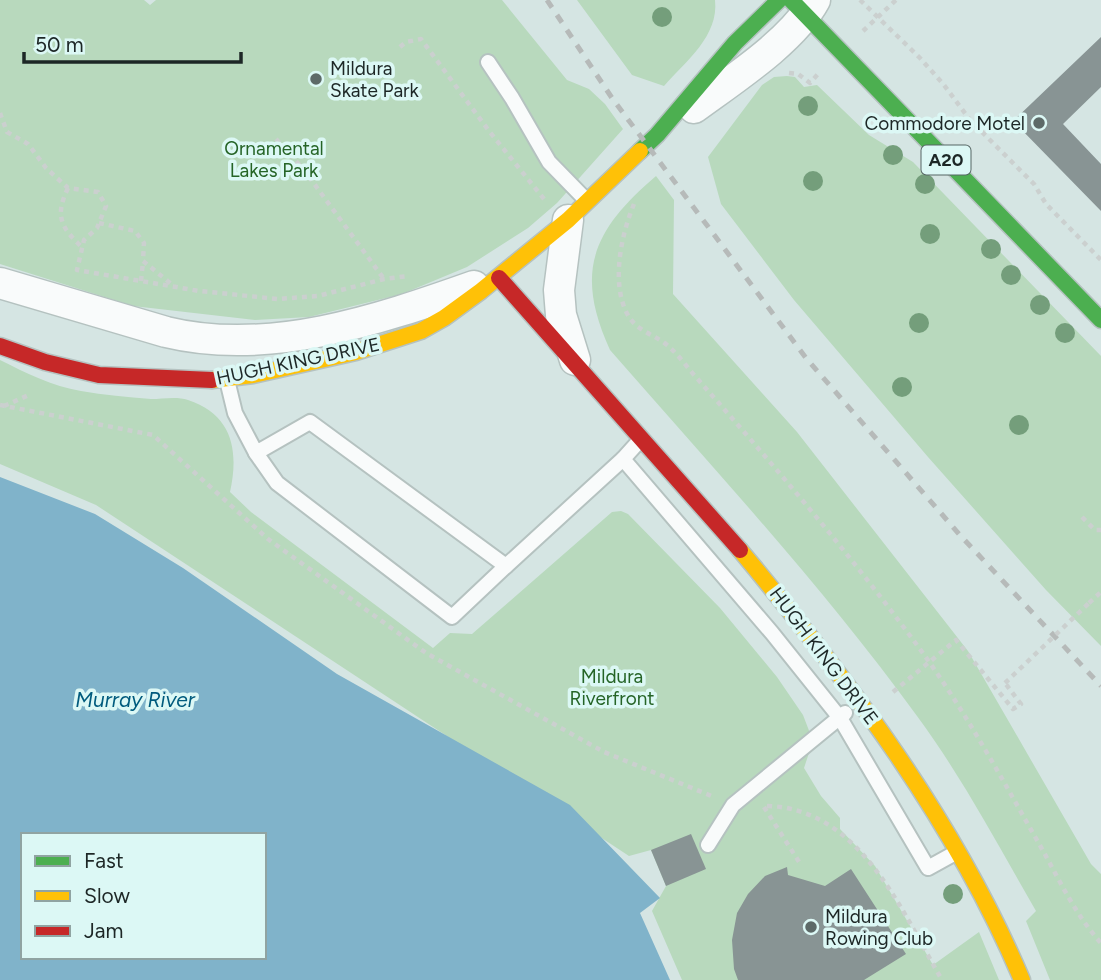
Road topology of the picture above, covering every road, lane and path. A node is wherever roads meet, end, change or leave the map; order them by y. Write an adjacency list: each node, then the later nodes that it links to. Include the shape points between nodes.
1 (779, 0): 11 (main road, HUGH KING DRIVE, via 735,43)
2 (860, 0): 5 (path)
3 (896, 0): 5 (path)
4 (804, 5): 7 (main road, A20); 11 (street, HUGH KING DRIVE, via 754,64)
5 (878, 16): 7 (path); 19 (path)
6 (400, 47): 13 (path, via 421,38 550,204)
7 (842, 52): 9 (path, via 810,83); 27 (main road, A20)
8 (488, 62): 13 (lane, via 549,162)
9 (785, 72)
10 (0, 113): 14 (path, via 7,132 28,144)
11 (657, 135): 16 (main road, HUGH KING DRIVE)
12 (276, 139): 23 (path)
13 (570, 186): 16 (lane)
14 (68, 188): 17 (path, via 98,192 106,206); 18 (path, via 60,204 62,223)
15 (640, 195): 41 (path, via 623,234 620,254 628,316 672,350 741,428 882,598)
16 (578, 211): 22 (main road, HUGH KING DRIVE); 30 (street, HUGH KING DRIVE, via 562,252 559,290 561,315)
17 (99, 223): 18 (path); 20 (path, via 135,231 144,243)
18 (82, 247): 24 (path, via 77,270)
19 (1101, 260)
20 (143, 261): 24 (path); 26 (path)
21 (418, 275): 23 (path)
22 (499, 278): 28 (street, HUGH KING DRIVE, via 377,318); 30 (main road, HUGH KING DRIVE); 31 (main road, HUGH KING DRIVE, via 421,331 356,352)
23 (384, 279): 26 (path, via 301,299)
24 (141, 281): 26 (path)
25 (0, 283): 28 (street, HUGH KING DRIVE, via 185,337)
26 (176, 287)
27 (1101, 320)
28 (250, 340): 31 (street)
29 (0, 346): 31 (main road, HUGH KING DRIVE, via 99,375)
30 (577, 367): 34 (main road, HUGH KING DRIVE)
31 (240, 377): 35 (lane, via 235,413)
32 (32, 393): 33 (path)
33 (1, 406): 47 (path, via 153,435 268,539 426,653 604,752)
34 (642, 438): 36 (lane); 44 (main road, HUGH KING DRIVE, via 785,602)
35 (256, 453): 39 (lane, via 310,422); 39 (lane, via 277,483 452,617)
36 (623, 459): 39 (lane); 46 (lane)
37 (1082, 517): 38 (path)
38 (1101, 530)
39 (506, 566)
40 (1101, 592): 41 (path, bridge, via 1005,683 1021,704 1013,709 956,640)
41 (929, 663): 43 (path); 52 (path, via 1001,777 1073,908)
42 (885, 685): 43 (path)
43 (892, 693): 45 (path)
44 (860, 702): 46 (lane); 50 (main road, HUGH KING DRIVE)
45 (899, 703)
46 (840, 718): 47 (lane); 50 (lane, via 928,868)
47 (733, 805): 48 (path); 49 (lane)
48 (763, 806): 51 (path); 53 (path, via 784,806 819,820 874,866)
49 (708, 845)
50 (958, 851): 54 (main road, HUGH KING DRIVE)
51 (802, 865)
52 (1101, 943)
53 (942, 980)
54 (1022, 980)

